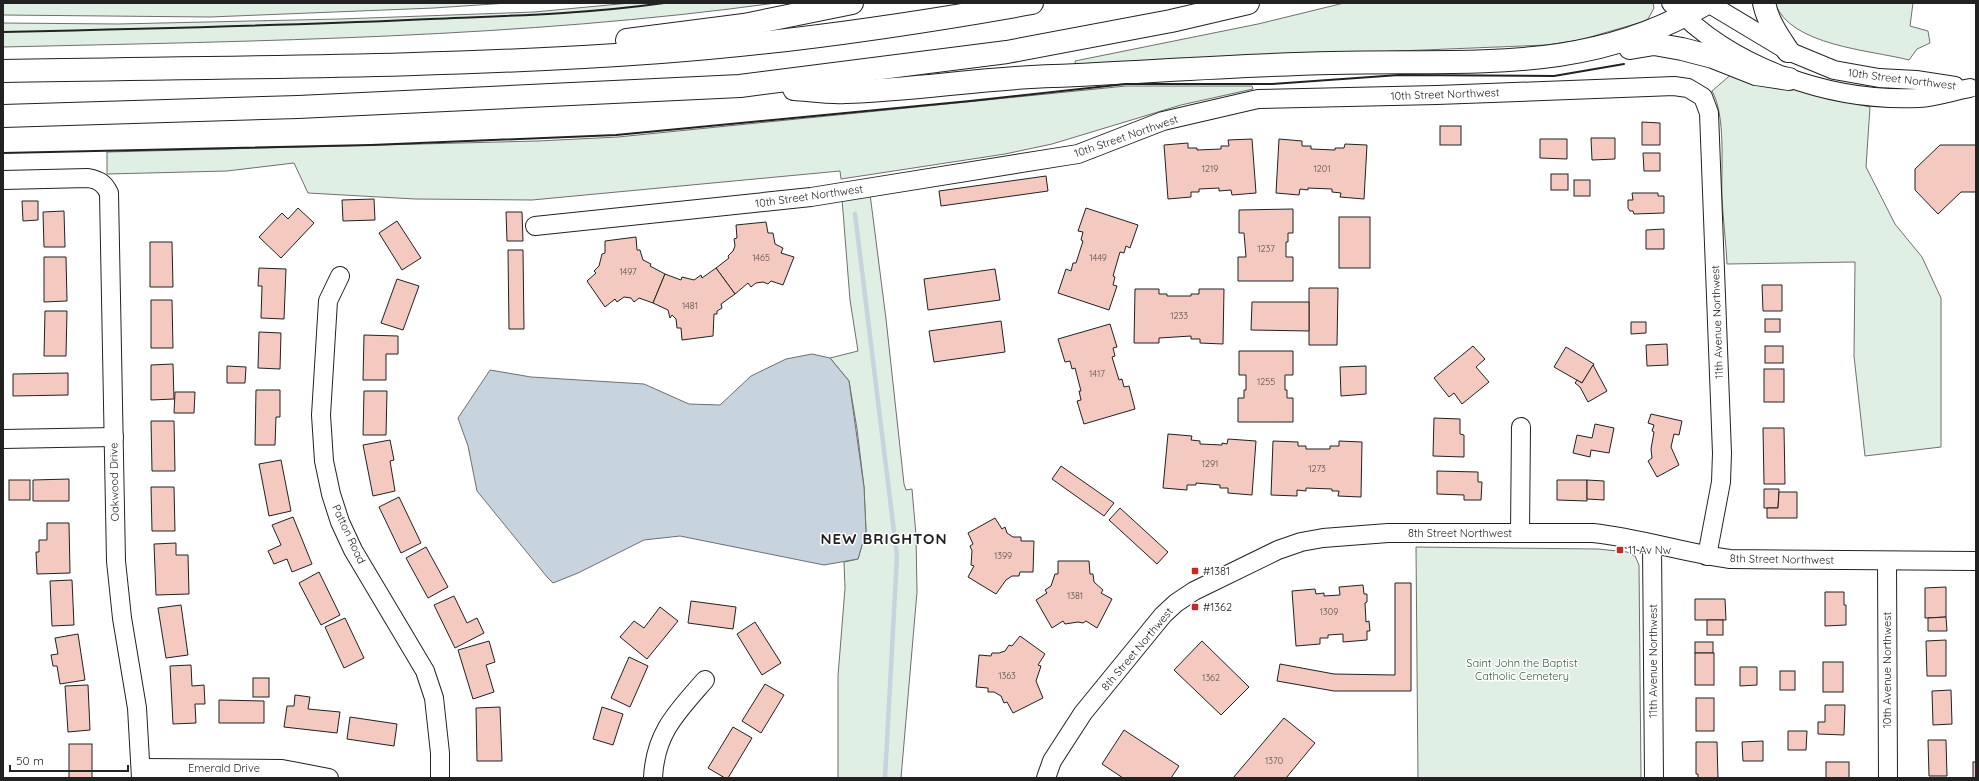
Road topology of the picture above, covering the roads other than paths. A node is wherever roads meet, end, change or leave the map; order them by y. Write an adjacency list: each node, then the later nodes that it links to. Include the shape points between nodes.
1 (852, 3): 9 (highway, via 744,25 640,39)
2 (1032, 3): 9 (highway, via 878,28 692,50 526,60)
3 (1248, 3): 12 (highway, via 1171,21 1007,52)
4 (1707, 3): 6 (highway); 8 (street, 10th Street Northwest)
5 (1764, 3): 8 (highway, via 1768,18)
6 (1677, 10): 7 (highway, via 1647,33); 11 (street, 10th Street Northwest, via 1730,50)
7 (1590, 50): 11 (highway, via 1654,44 1713,57 1756,74); 12 (highway, via 1526,60 1241,66 1046,76 843,92)
8 (1788, 52): 13 (street, 10th Street Northwest, via 1834,70 1879,78)
9 (296, 66): 10 (highway)
10 (3, 71)
11 (1789, 79): 13 (street, 10th Street Northwest, via 1866,96 1920,98)
12 (740, 86): 15 (highway, via 306,107)
13 (1973, 88)
14 (1695, 92): 17 (street, 10th Street Northwest, via 1674,86 1258,99 1163,122 1078,154 811,197); 24 (street, 11th Avenue Northwest, via 1703,97 1708,113 1722,454 1721,482)
15 (3, 116)
16 (3, 180): 20 (street, Oakwood Drive, via 97,179 109,192)
17 (535, 226)
18 (340, 276): 30 (street, Patton Road, via 328,301 321,415 324,461 333,501 353,550 425,671 434,698)
19 (1521, 427): 22 (street)
20 (114, 437): 21 (street); 28 (street, Oakwood Drive, via 116,561 122,618 138,708)
21 (3, 439)
22 (1520, 533): 23 (street, 8th Street Northwest, via 1593,533 1626,537); 32 (street, 8th Street Northwest, via 1388,533 1323,538 1278,550 1194,591 1163,615 1083,713 1052,761)
23 (1652, 544): 24 (street, 8th Street Northwest); 33 (street, 11th Avenue Northwest)
24 (1707, 556): 25 (street, 8th Street Northwest, via 1756,560)
25 (1887, 561): 26 (street, 8th Street Northwest); 34 (street, 10th Avenue Northwest)
26 (1976, 561)
27 (705, 680): 31 (street, via 664,730 657,748)
28 (141, 773): 29 (street, Emerald Drive, via 282,769)
29 (329, 778)
30 (440, 778)
31 (653, 778)
32 (1046, 778)
33 (1654, 778)
34 (1888, 778)

